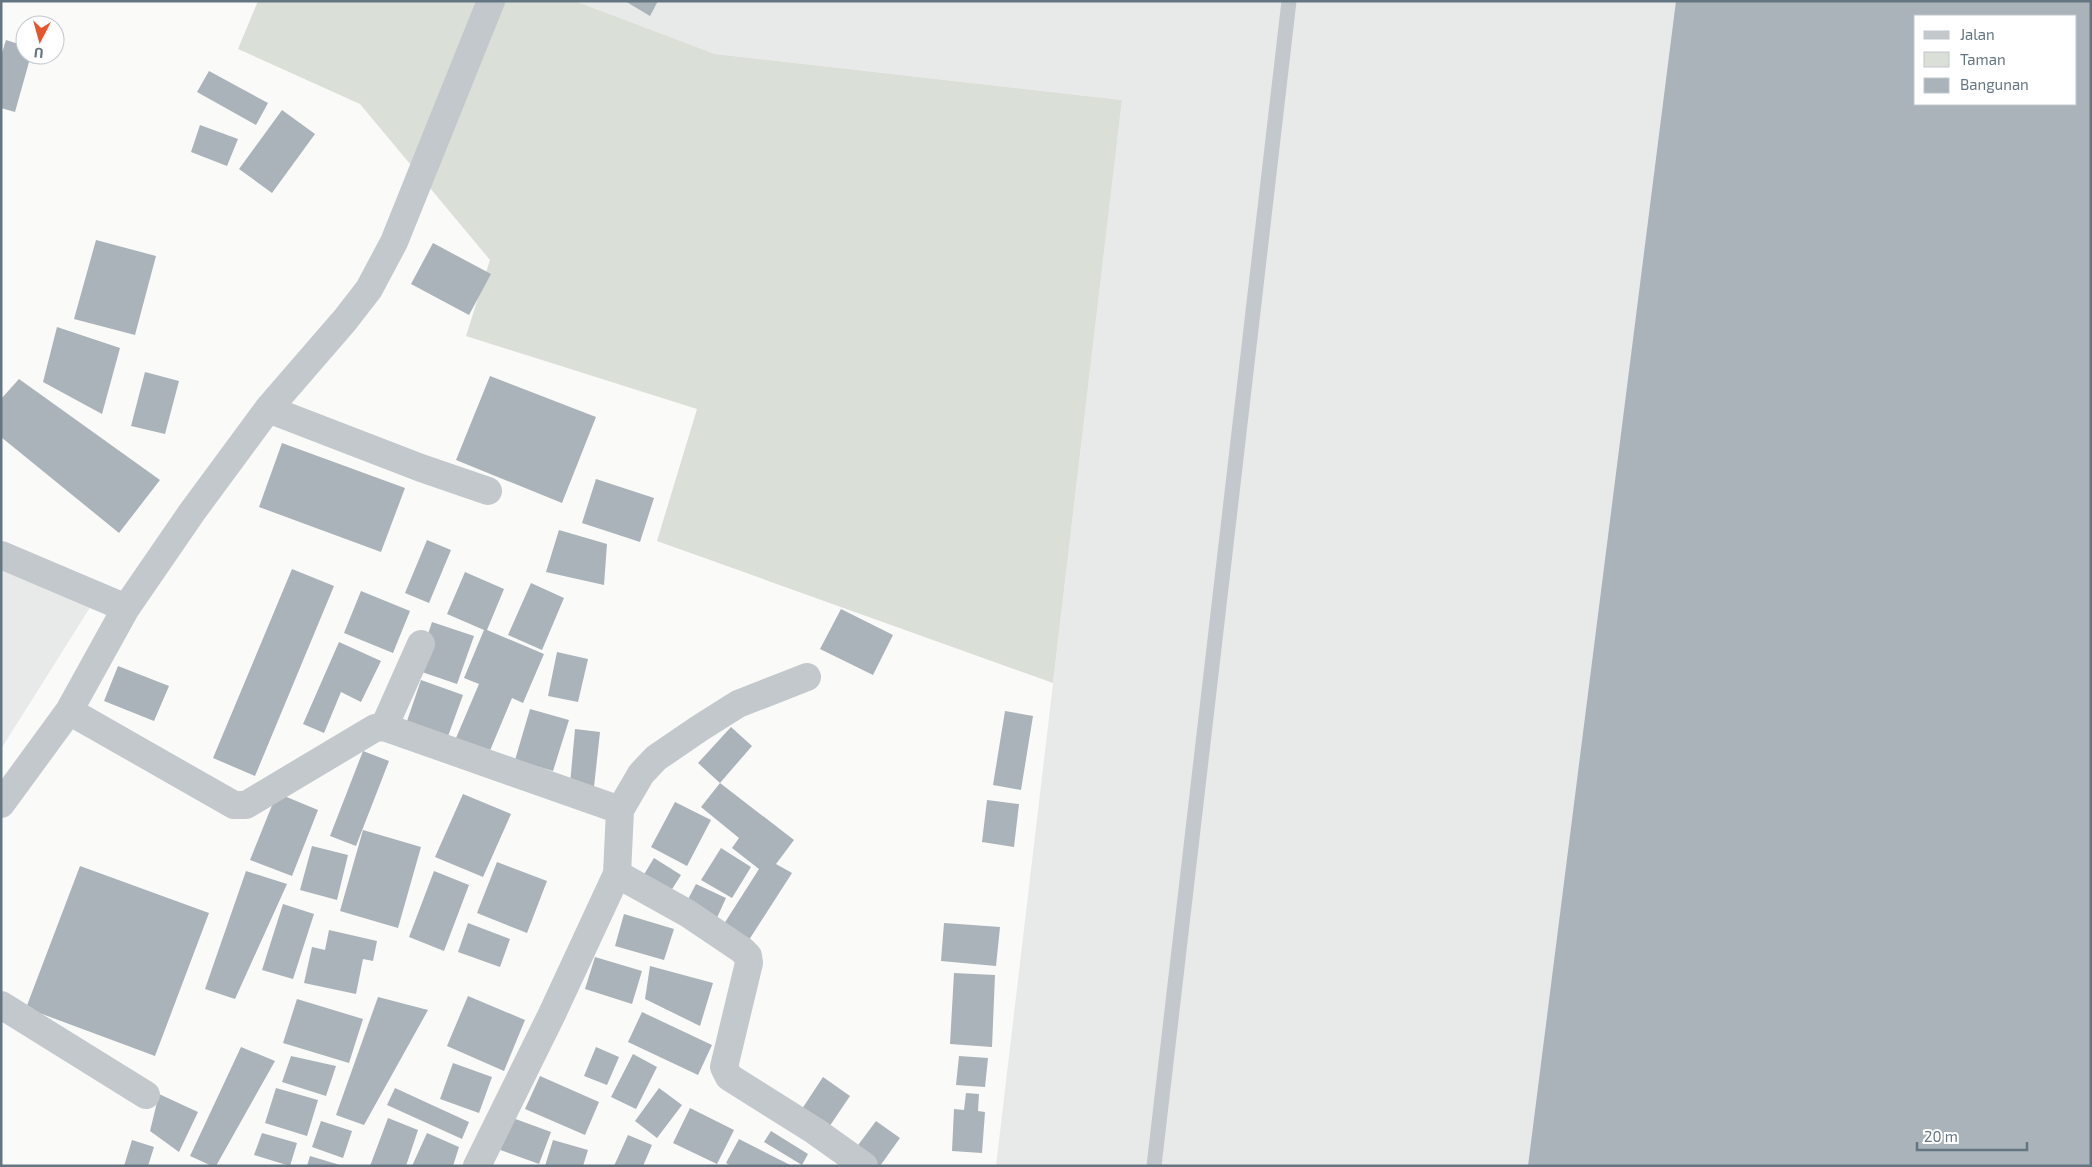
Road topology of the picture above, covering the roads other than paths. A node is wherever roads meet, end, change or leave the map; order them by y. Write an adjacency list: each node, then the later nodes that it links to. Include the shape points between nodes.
1 (492, 1): 3 (street, via 394,242 368,289)
2 (1289, 1): 18 (lane)
3 (268, 409): 4 (street); 6 (street)
4 (488, 491)
5 (1, 555): 6 (street)
6 (126, 608): 9 (street)
7 (421, 644): 10 (street)
8 (807, 678): 12 (street, via 738,704 656,758 641,774)
9 (68, 711): 10 (street, via 240,806 375,728); 11 (street)
10 (384, 727): 12 (street)
11 (1, 804)
12 (620, 810): 13 (street)
13 (617, 874): 16 (street); 17 (street, via 687,913 748,956 724,1067 726,1072)
14 (1, 1005): 15 (street)
15 (146, 1095)
16 (477, 1166)
17 (864, 1166)
18 (1154, 1166)

